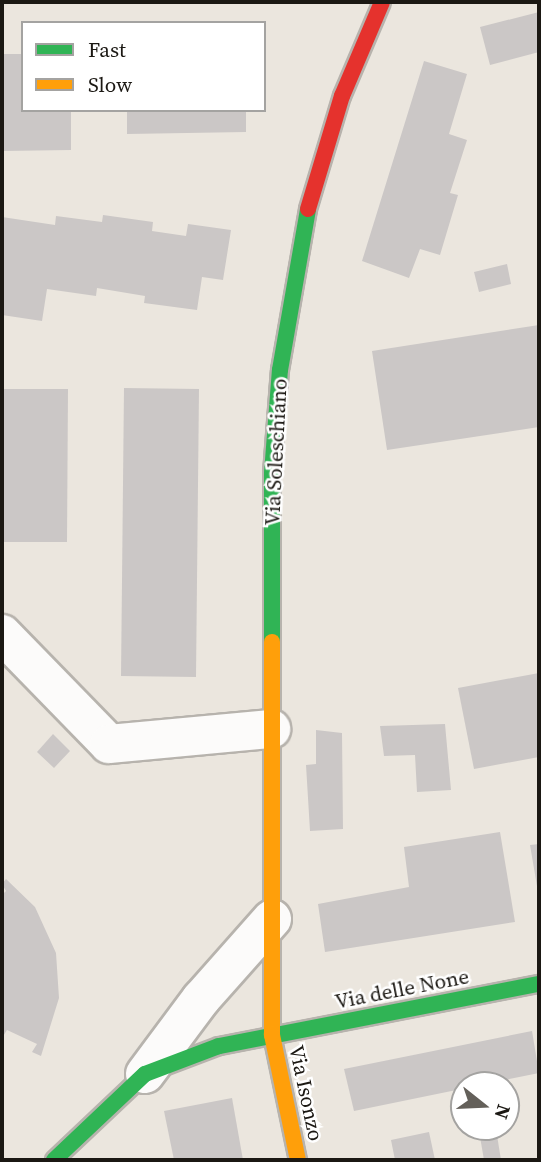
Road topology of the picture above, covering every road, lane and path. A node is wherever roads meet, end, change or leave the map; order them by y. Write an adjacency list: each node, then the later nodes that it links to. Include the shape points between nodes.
1 (382, 2): 3 (street, Via Soleschiano, via 342,96 302,227 280,370 272,472)
2 (2, 634): 3 (street, via 109,744)
3 (271, 729): 4 (street, Via Soleschiano)
4 (272, 919): 6 (street, Via Soleschiano); 7 (street, via 201,999)
5 (539, 984): 6 (street, Via delle None)
6 (272, 1035): 7 (street, via 219,1046); 9 (street, Via Isonzo)
7 (145, 1073): 8 (street)
8 (54, 1160)
9 (298, 1160)

